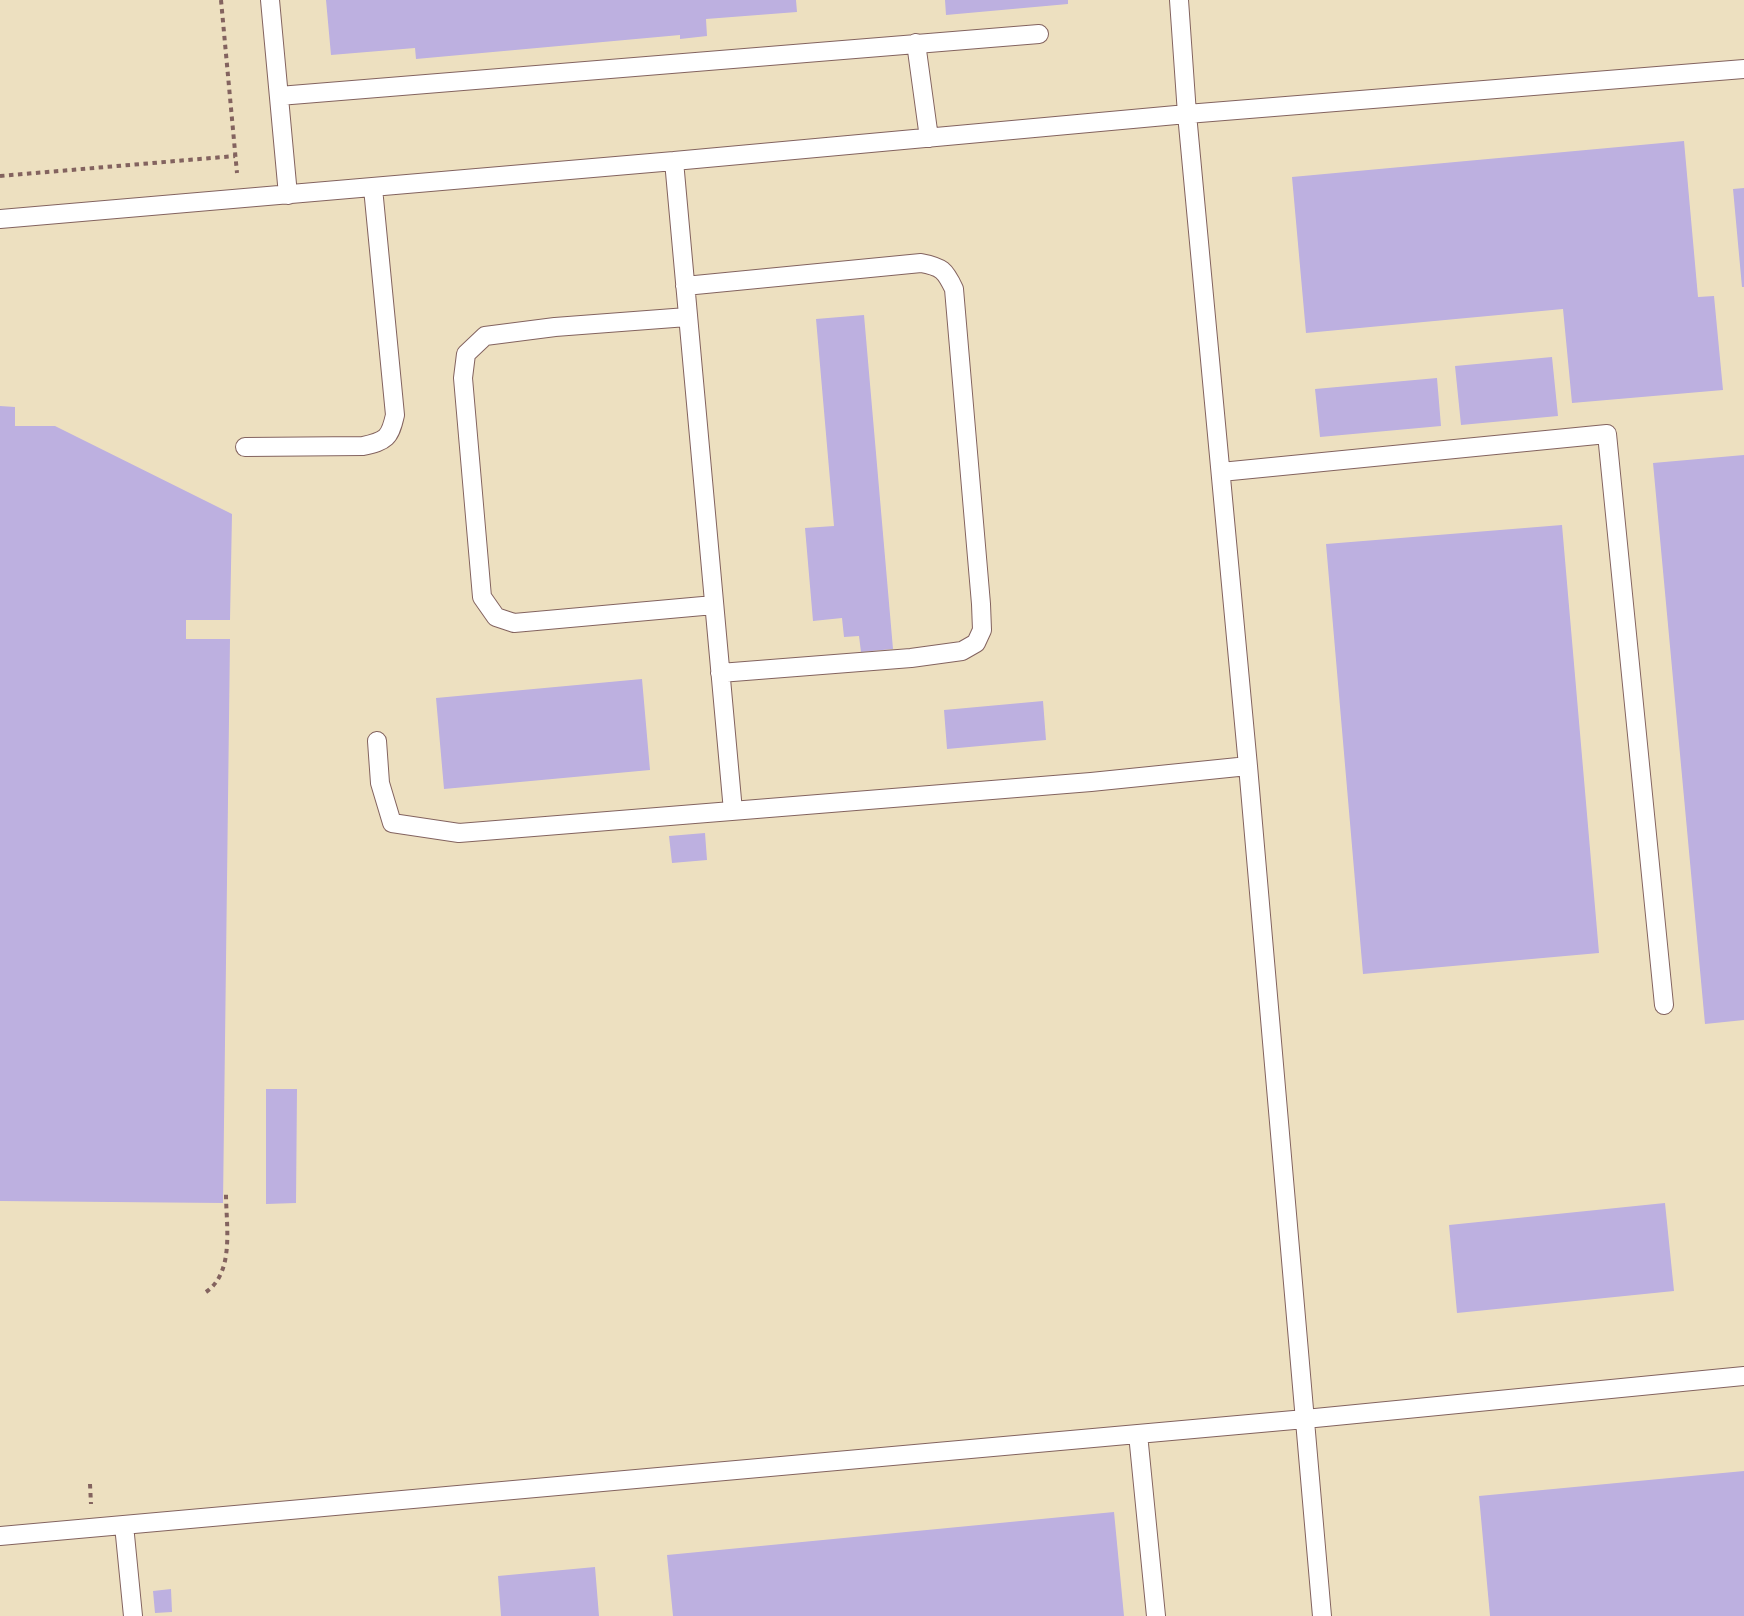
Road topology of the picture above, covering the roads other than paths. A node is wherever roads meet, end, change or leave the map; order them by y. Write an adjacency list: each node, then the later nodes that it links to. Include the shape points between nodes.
1 (270, 0): 6 (lane)
2 (1179, 0): 7 (lane)
3 (1039, 34): 4 (lane)
4 (916, 44): 6 (lane); 8 (lane)
5 (1744, 69): 7 (lane)
6 (279, 96): 11 (lane)
7 (1187, 114): 8 (lane); 16 (lane)
8 (929, 138): 9 (lane)
9 (674, 161): 10 (lane); 13 (lane)
10 (373, 188): 11 (lane); 15 (lane, via 395,415 392,430 381,442 363,446)
11 (288, 195): 12 (lane)
12 (0, 219)
13 (685, 286): 14 (lane); 18 (lane, via 921,263 938,266 948,275 954,289 981,604 982,630 976,643 962,651 911,658)
14 (687, 317): 17 (lane); 17 (lane, via 485,336 466,354 463,378 482,597 496,617 514,623)
15 (245, 447)
16 (1221, 472): 20 (lane); 22 (lane, via 1607,434)
17 (714, 605): 18 (lane)
18 (720, 673): 21 (lane)
19 (377, 741): 21 (lane, via 380,783 392,823 459,833)
20 (1248, 766): 21 (lane); 24 (lane)
21 (733, 811)
22 (1664, 1005)
23 (1744, 1376): 24 (lane)
24 (1305, 1419): 25 (lane); 30 (lane)
25 (1138, 1434): 26 (lane); 29 (lane)
26 (124, 1525): 27 (lane); 28 (lane)
27 (0, 1536)
28 (133, 1616)
29 (1156, 1616)
30 (1322, 1616)

